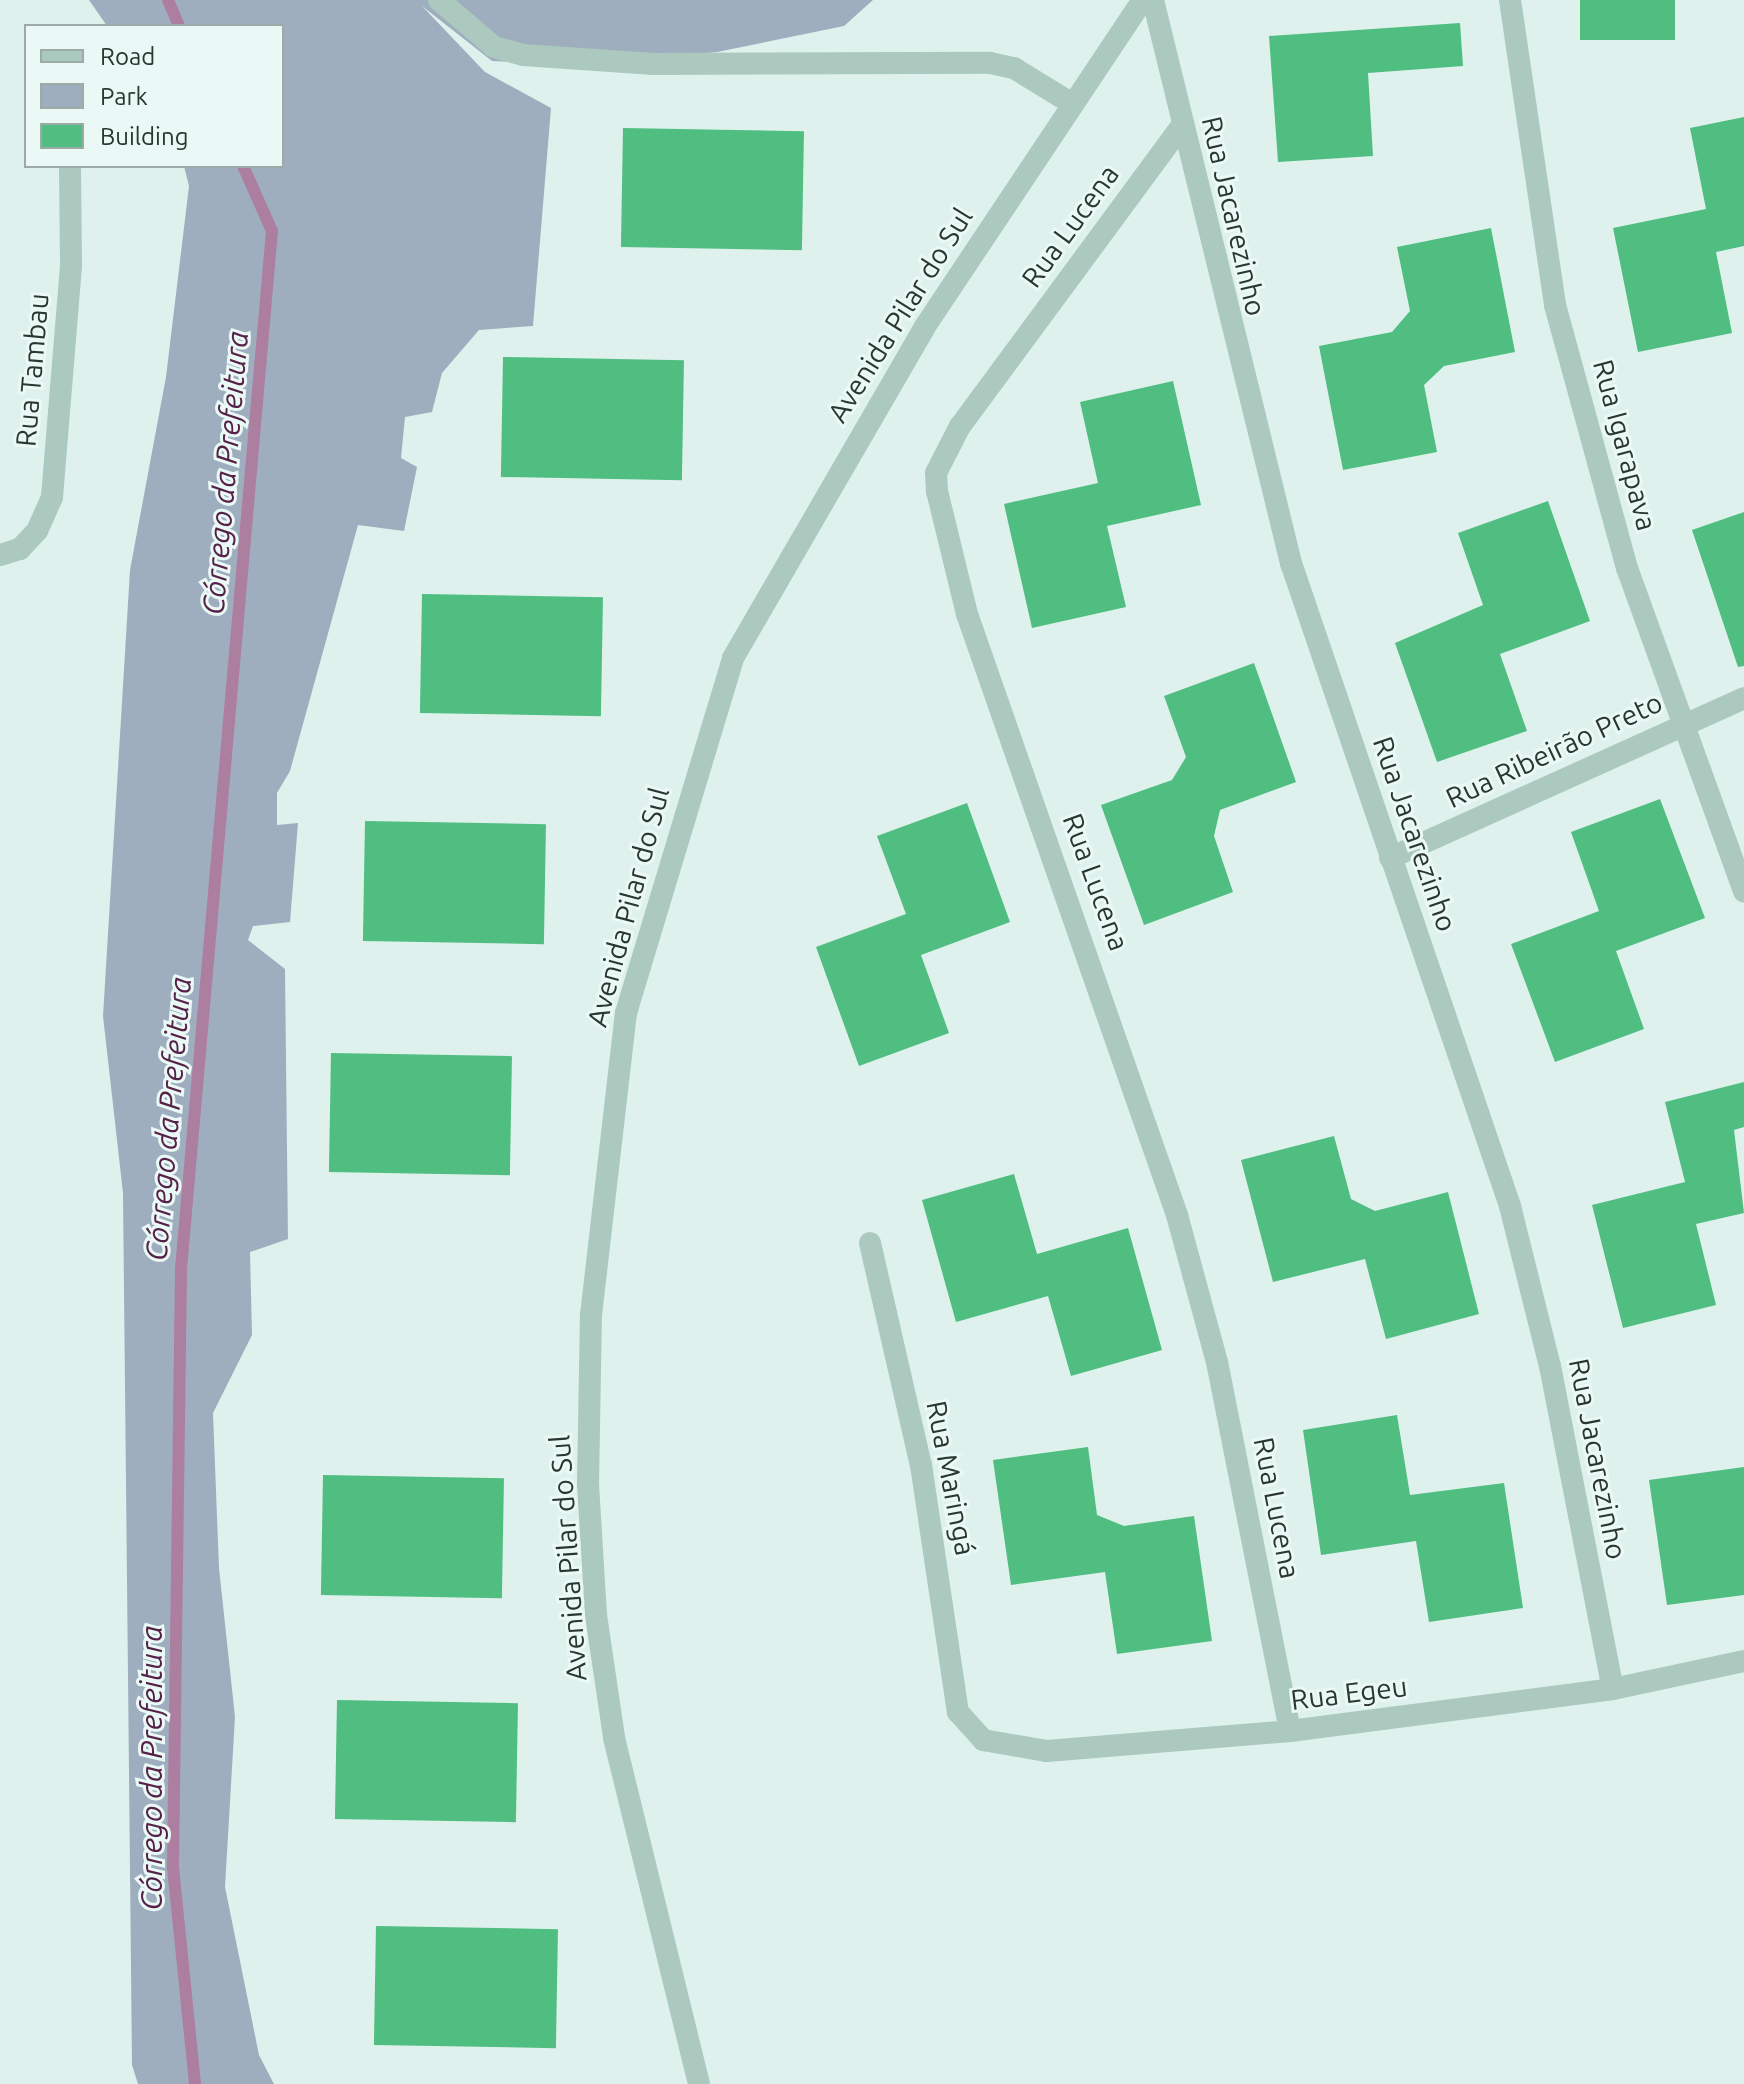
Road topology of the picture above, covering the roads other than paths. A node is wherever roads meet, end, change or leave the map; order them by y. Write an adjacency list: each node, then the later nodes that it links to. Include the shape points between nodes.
1 (439, 0): 5 (street, via 494,47 523,55 654,64 990,63 1014,68)
2 (1143, 0): 5 (street, Avenida Pilar do Sul)
3 (1153, 0): 6 (street, Rua Jacarezinho)
4 (1510, 0): 10 (street, Rua Igarapava, via 1555,305 1627,568)
5 (1071, 103): 18 (street, Avenida Pilar do Sul, via 924,328 733,658 626,1013 591,1315 588,1484 596,1615 614,1737)
6 (1183, 124): 11 (street, Rua Jacarezinho, via 1291,563); 17 (street, Rua Lucena, via 949,442 937,491 967,614 1177,1215 1217,1362)
7 (70, 168): 8 (street, Rua Tambau, via 71,264 52,497 37,531 20,549)
8 (0, 555)
9 (1744, 698): 10 (street, Rua Ribeirão Preto)
10 (1683, 724): 11 (street, Rua Ribeirão Preto); 12 (street, Rua Igarapava)
11 (1390, 858): 15 (street, Rua Jacarezinho, via 1510,1206 1550,1366)
12 (1744, 891)
13 (870, 1243): 16 (street, Rua Maringá, via 921,1465)
14 (1744, 1661): 15 (street, Rua Egeu)
15 (1613, 1689): 17 (street, Rua Egeu)
16 (964, 1726): 17 (street, Rua Egeu, via 983,1740 1047,1751)
17 (1290, 1731)
18 (699, 2084)

